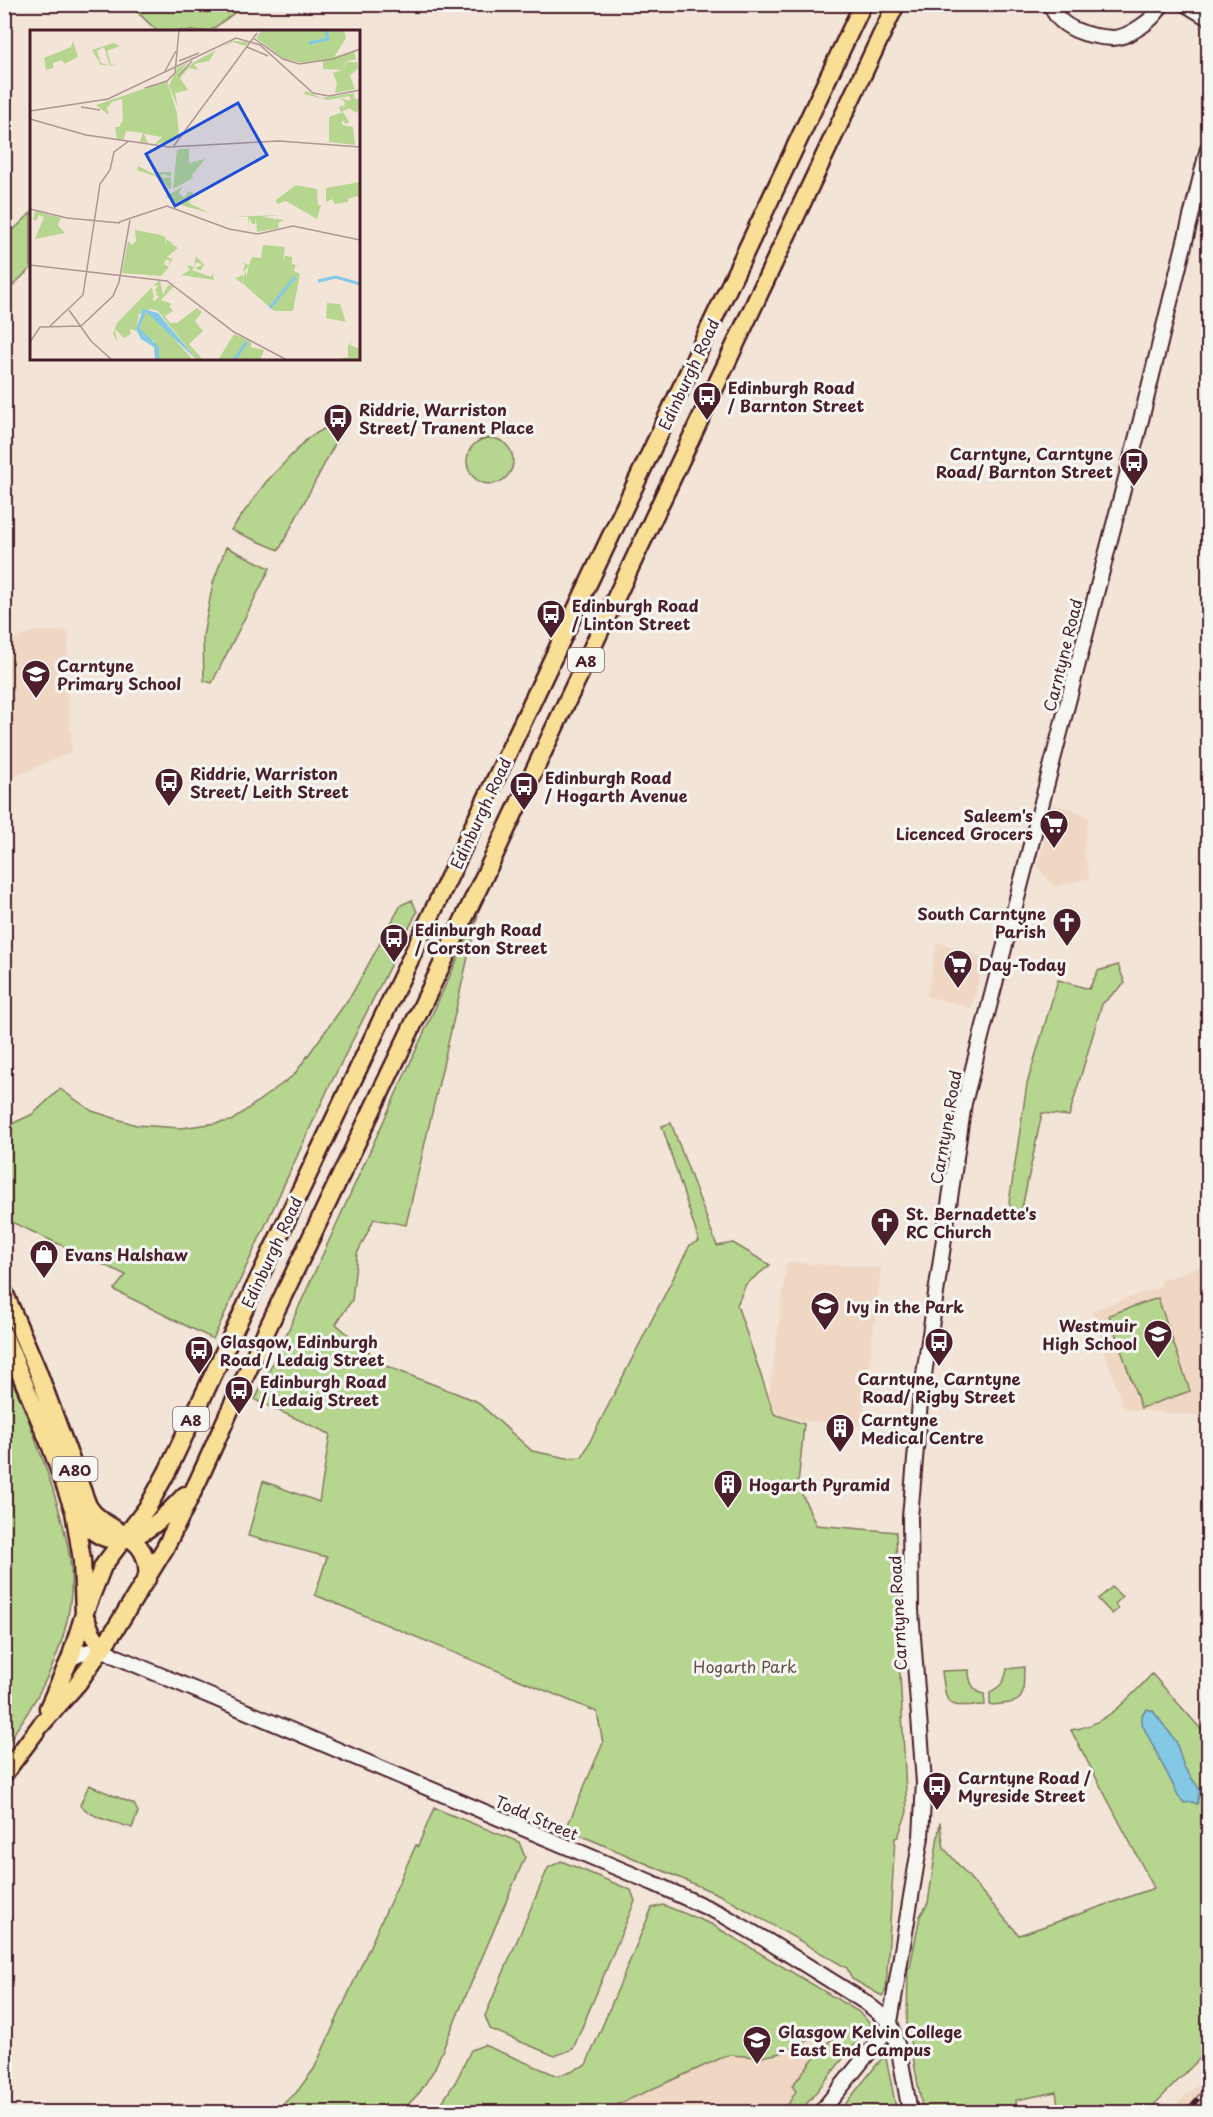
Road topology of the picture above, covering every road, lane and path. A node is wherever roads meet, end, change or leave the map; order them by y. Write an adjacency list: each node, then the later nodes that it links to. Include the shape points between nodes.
1 (863, 4): 14 (main road, Edinburgh Road / A8, via 160,1486)
2 (896, 4): 12 (main road, Edinburgh Road / A8)
3 (1051, 4): 6 (street, via 1053,12 1073,31 1115,38 1142,27)
4 (1173, 4): 6 (street)
5 (1185, 4): 7 (street)
6 (1160, 7)
7 (1209, 18)
8 (1209, 148): 21 (street, Carntyne Road, via 964,1102 920,1402 910,1517 910,1610 924,1783 921,1837)
9 (4, 1292): 10 (main road, A80)
10 (25, 1338): 11 (street); 14 (main road, A80, via 88,1506)
11 (6, 1341): 13 (main road, A80)
12 (198, 1481): 14 (main road, via 163,1519 146,1532); 15 (main road, Edinburgh Road / A8)
13 (74, 1511): 14 (main road, A80, via 84,1526 103,1538); 16 (main road, A80, via 82,1560)
14 (126, 1538): 15 (main road, A80, via 144,1554); 16 (main road, Edinburgh Road / A8, via 98,1576)
15 (147, 1580): 17 (main road, A8)
16 (84, 1614): 17 (main road); 18 (main road, A8)
17 (102, 1648): 18 (street); 19 (main road, A8); 21 (street, Todd Street, via 696,1902 766,1940)
18 (70, 1659): 19 (main road, A8)
19 (40, 1726): 20 (main road, A8)
20 (4, 1774)
21 (890, 2022): 22 (street, Carntyne Road); 23 (street)
22 (821, 2112)
23 (910, 2112)

